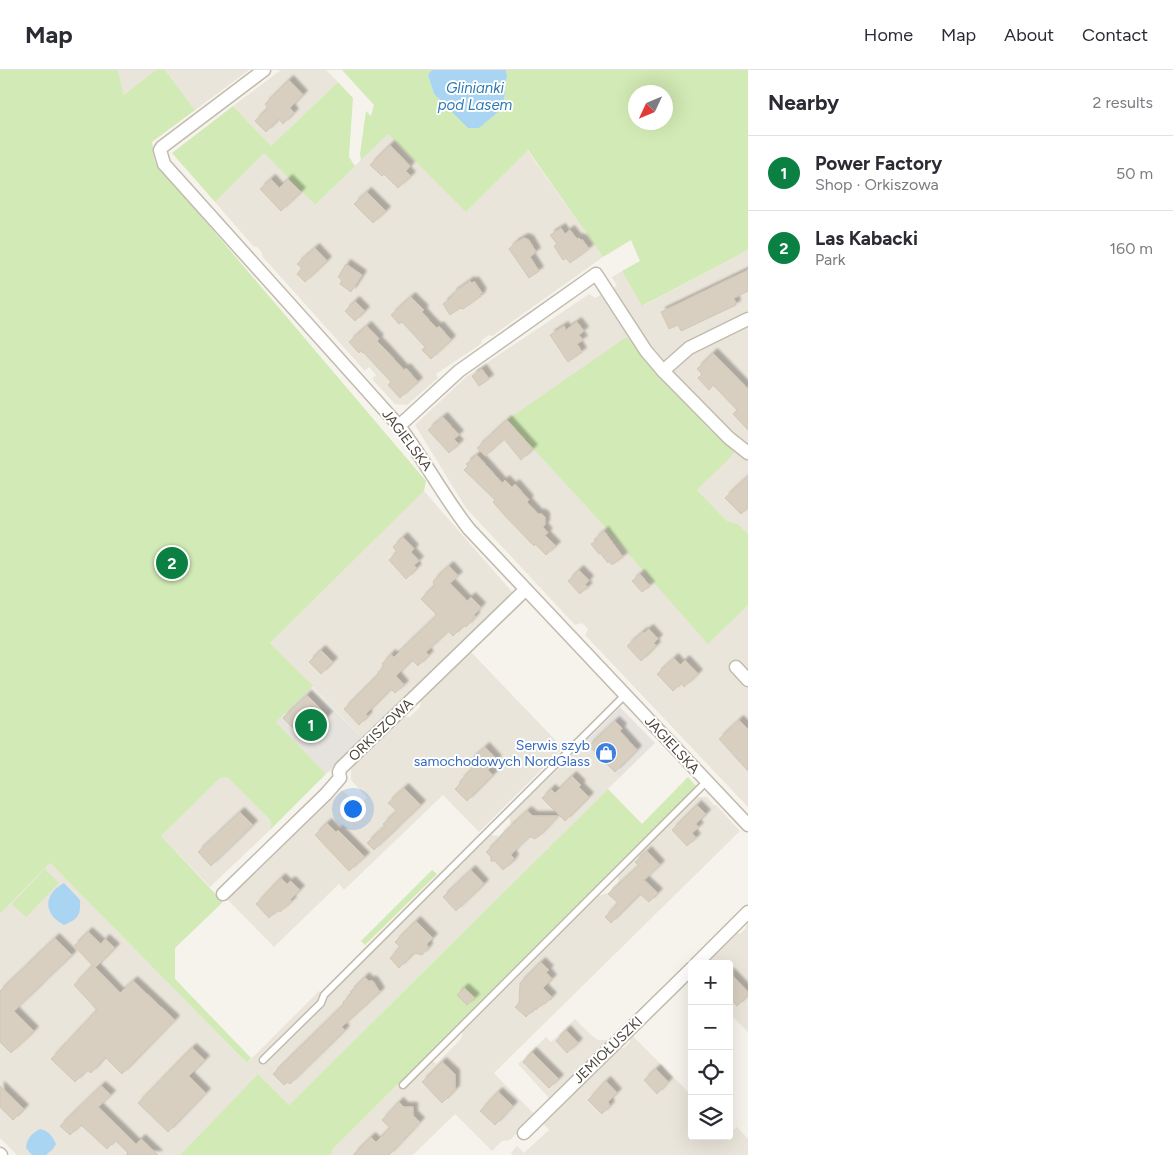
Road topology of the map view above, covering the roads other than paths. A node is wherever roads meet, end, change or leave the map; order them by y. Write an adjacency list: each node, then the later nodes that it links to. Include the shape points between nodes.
1 (264, 70): 4 (street, JAGIELSKA, via 162,147 160,156)
2 (748, 319): 3 (street, via 689,348)
3 (664, 371): 4 (street, via 646,351 596,274 459,371); 5 (street, via 729,438)
4 (399, 426): 6 (street, JAGIELSKA, via 418,450 457,514)
5 (748, 453)
6 (525, 590): 9 (street, JAGIELSKA); 12 (street, ORKISZOWA, via 341,768 340,778 326,794)
7 (736, 667): 8 (street)
8 (748, 680)
9 (625, 695): 10 (street, JAGIELSKA); 16 (lane)
10 (707, 781): 11 (street, JAGIELSKA); 17 (lane)
11 (748, 825)
12 (223, 894)
13 (748, 912): 14 (street)
14 (700, 960)
15 (688, 972): 18 (street, JEMIOŁUSZKI)
16 (263, 1060)
17 (403, 1085)
18 (524, 1133)

